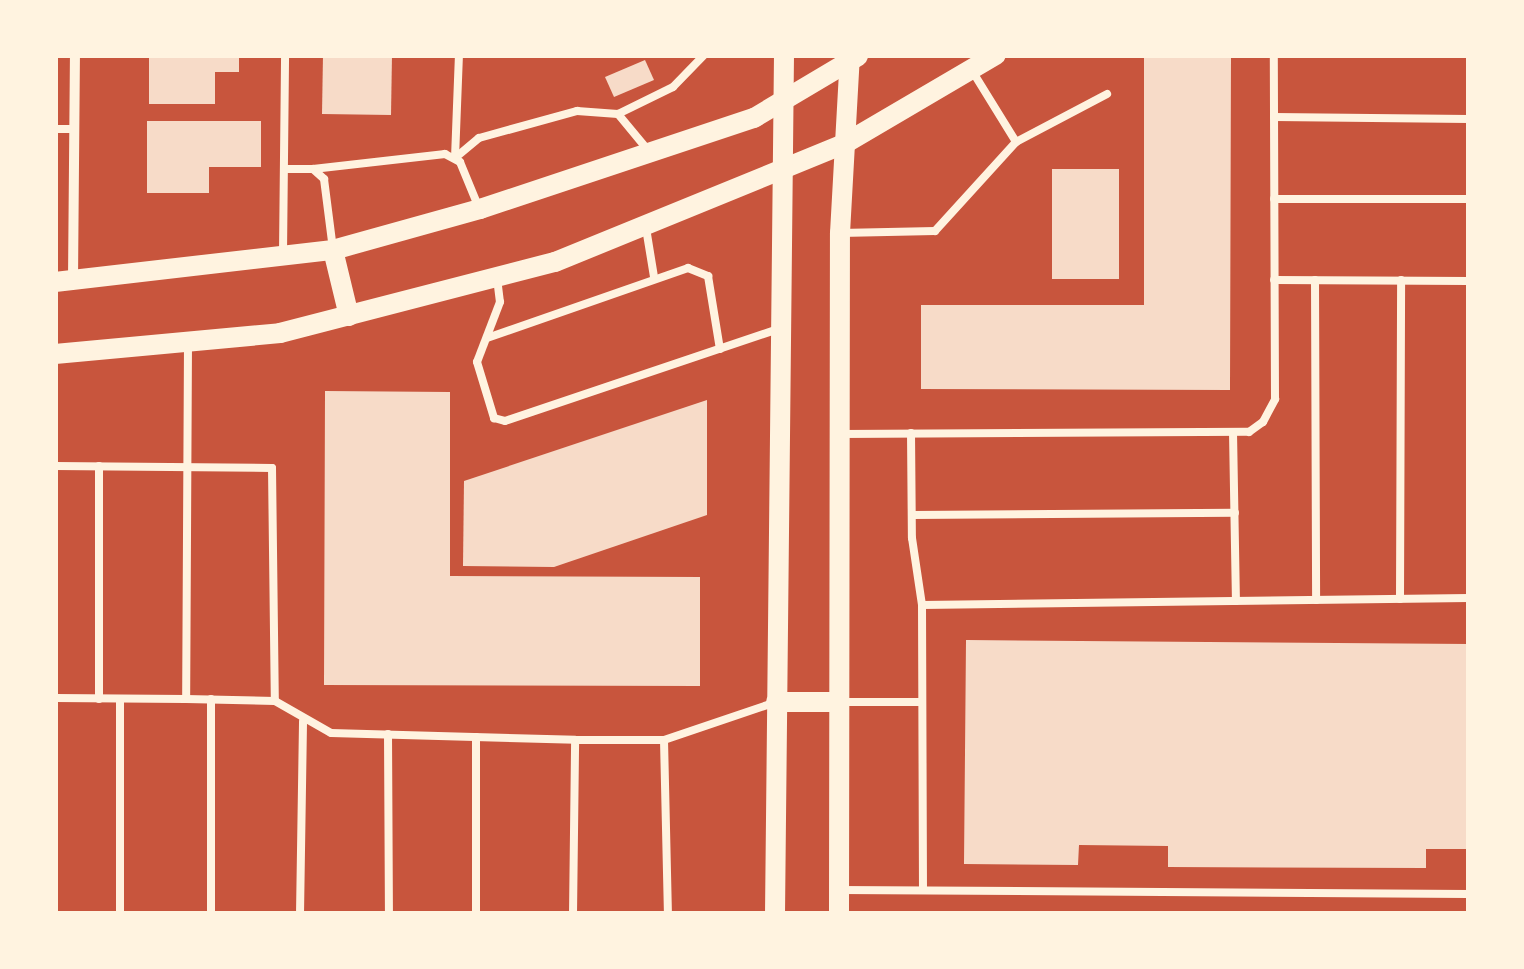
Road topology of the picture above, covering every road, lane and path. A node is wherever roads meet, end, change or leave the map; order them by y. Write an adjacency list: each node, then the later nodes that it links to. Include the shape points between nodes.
1 (75, 55): 16 (street)
2 (284, 55): 21 (lane)
3 (459, 55): 20 (lane)
4 (704, 55): 12 (lane, via 672,87)
5 (784, 55): 11 (main road)
6 (996, 55): 9 (main road)
7 (1274, 55): 13 (lane)
8 (853, 57): 11 (main road); 18 (main road)
9 (971, 69): 17 (lane); 18 (main road)
10 (1107, 94): 17 (lane)
11 (784, 102): 19 (main road); 23 (main road)
12 (618, 114): 19 (lane); 20 (lane, via 544,116 479,138)
13 (1274, 117): 14 (lane); 24 (lane)
14 (1469, 120)
15 (55, 129): 16 (lane)
16 (74, 129): 37 (street)
17 (1016, 142): 28 (lane, via 935,230)
18 (844, 144): 23 (main road); 28 (main road)
19 (651, 154): 26 (main road)
20 (455, 158): 22 (lane, via 428,152); 26 (lane)
21 (284, 169): 22 (lane); 30 (lane)
22 (313, 169): 29 (lane, via 329,193)
23 (778, 169): 27 (main road); 39 (main road)
24 (1274, 199): 25 (lane); 33 (lane)
25 (1469, 199)
26 (480, 209): 29 (main road)
27 (646, 228): 31 (lane); 32 (main road)
28 (840, 233): 46 (main road)
29 (332, 250): 30 (main road); 38 (main road)
30 (283, 258): 37 (main road)
31 (654, 277): 40 (lane); 42 (lane, via 681,268 708,276)
32 (497, 278): 38 (main road); 40 (lane, via 500,302)
33 (1274, 280): 34 (lane); 44 (lane, via 1275,399 1263,422 1249,432)
34 (1314, 280): 35 (lane); 54 (lane)
35 (1401, 280): 36 (lane); 53 (lane)
36 (1469, 280)
37 (64, 282)
38 (349, 316): 41 (main road, via 280,333)
39 (778, 329): 42 (lane); 63 (main road)
40 (487, 338): 42 (lane, via 477,362 494,418 505,422)
41 (188, 342): 43 (main road); 49 (lane)
42 (720, 348)
43 (55, 354)
44 (1233, 432): 45 (lane); 50 (lane)
45 (911, 433): 46 (lane); 51 (lane)
46 (839, 434): 64 (main road)
47 (55, 466): 48 (lane)
48 (99, 466): 49 (lane); 58 (lane)
49 (187, 466): 60 (lane); 62 (lane, via 272,468)
50 (1234, 513): 51 (lane); 55 (lane)
51 (912, 515): 56 (lane)
52 (1469, 598): 53 (lane)
53 (1400, 599): 54 (lane)
54 (1316, 600): 55 (lane)
55 (1236, 601): 56 (lane)
56 (922, 605): 65 (lane)
57 (55, 698): 58 (lane)
58 (99, 698): 59 (lane)
59 (120, 698): 60 (lane); 74 (lane)
60 (186, 698): 61 (lane)
61 (211, 699): 62 (lane); 75 (lane)
62 (275, 700): 66 (lane)
63 (776, 702): 64 (main road); 70 (lane); 81 (main road)
64 (839, 702): 65 (lane); 71 (main road)
65 (922, 702): 72 (lane)
66 (303, 721): 67 (lane, via 331,733); 76 (lane)
67 (388, 734): 68 (lane); 77 (lane)
68 (476, 737): 69 (lane); 78 (lane)
69 (575, 740): 70 (lane); 79 (lane)
70 (664, 740): 80 (lane)
71 (839, 890): 72 (lane); 82 (main road)
72 (923, 890): 73 (lane)
73 (1469, 894)
74 (120, 914)
75 (211, 914)
76 (300, 914)
77 (388, 914)
78 (476, 914)
79 (573, 914)
80 (668, 914)
81 (775, 914)
82 (839, 914)

